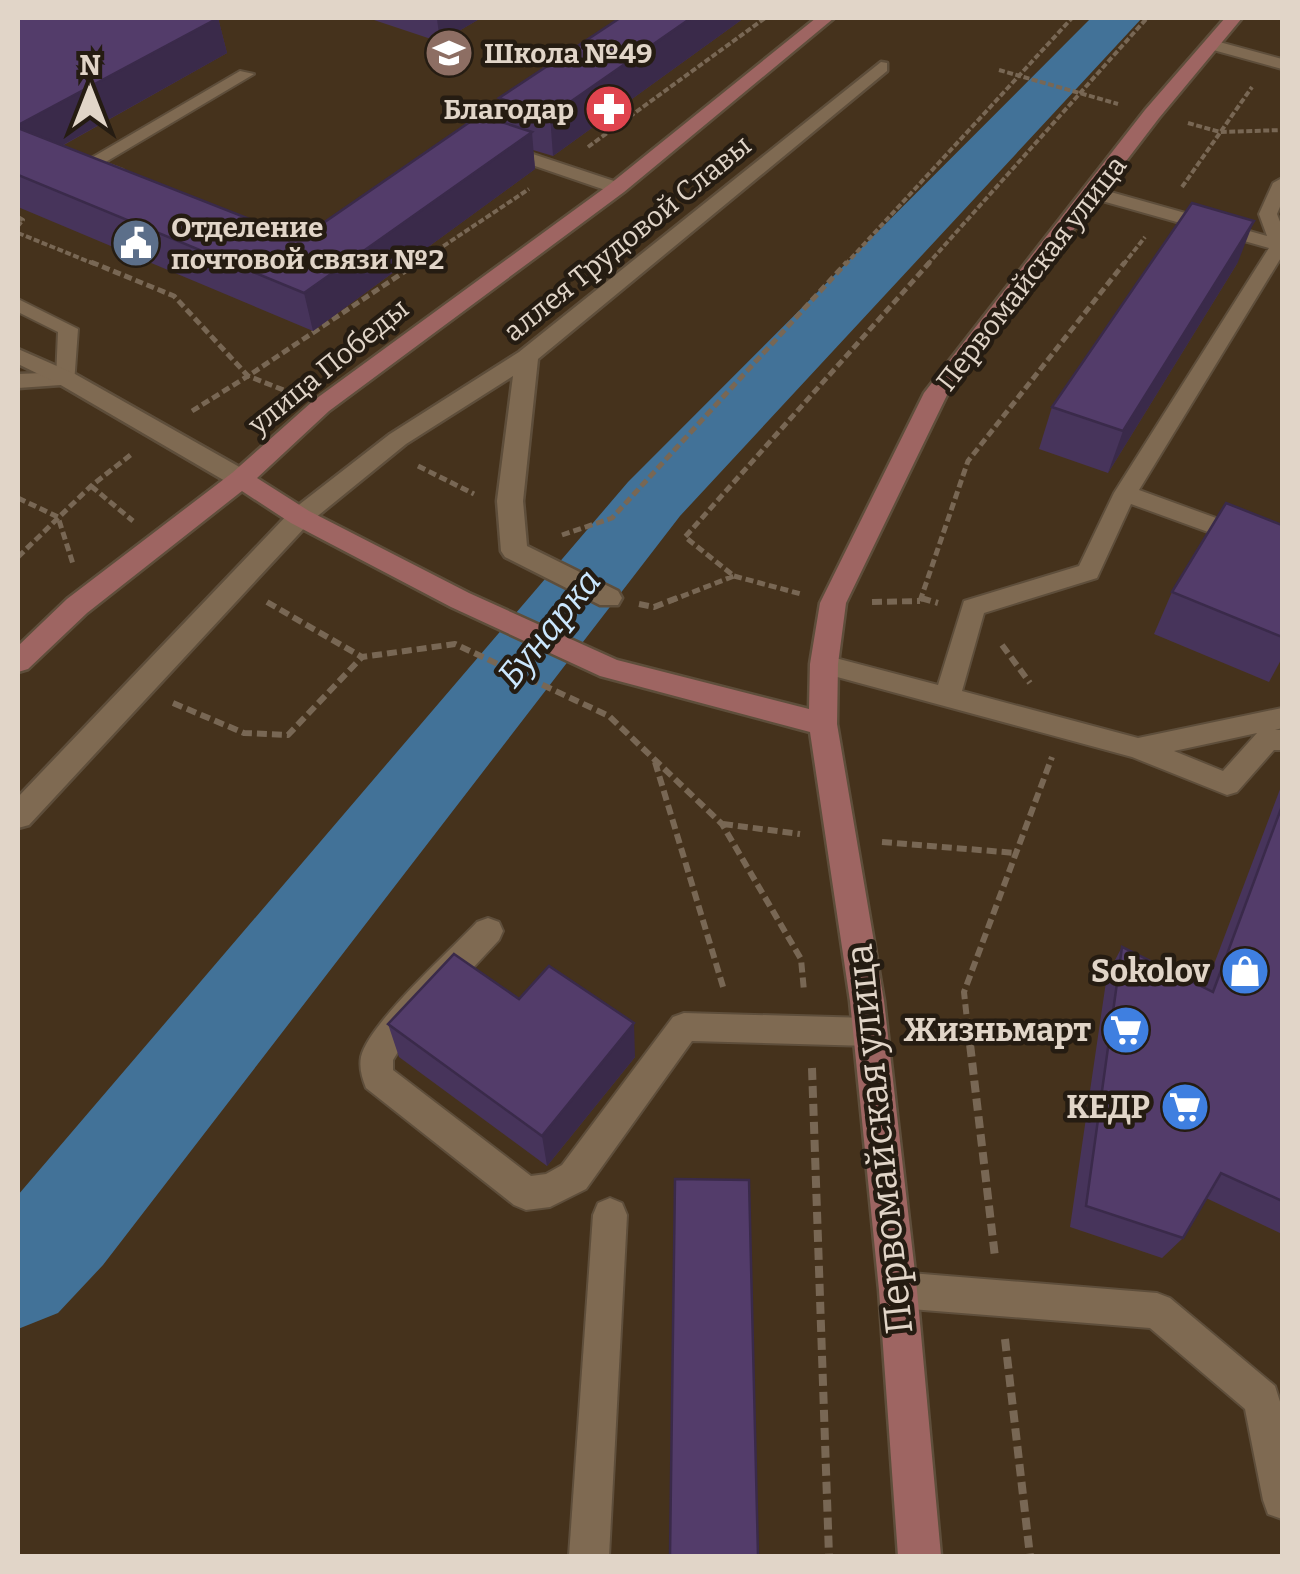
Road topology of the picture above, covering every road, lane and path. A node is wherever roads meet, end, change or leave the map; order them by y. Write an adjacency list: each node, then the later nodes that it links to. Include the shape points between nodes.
1 (764, 18): 14 (path)
2 (826, 18): 17 (main road, улица Победы)
3 (1072, 18): 11 (path)
4 (1148, 18): 38 (path, via 685,537 734,576 654,607)
5 (1234, 18): 6 (main road, Первомайская улица)
6 (1212, 45): 7 (lane); 18 (main road, Первомайская улица)
7 (1282, 64)
8 (880, 67): 24 (street, аллея Трудовой Славы)
9 (1000, 70): 11 (path)
10 (246, 74): 15 (lane, via 90,164)
11 (1016, 76): 12 (path); 33 (path, via 612,518)
12 (1066, 88)
13 (484, 142): 14 (lane)
14 (560, 168): 17 (lane); 20 (path, via 248,376 174,296)
15 (126, 177)
16 (1282, 183): 21 (lane, via 1268,214)
17 (617, 188): 27 (main road, улица Победы, via 321,406)
18 (1094, 193): 21 (lane); 41 (main road, Первомайская улица, via 936,393 833,603)
19 (18, 218): 20 (path)
20 (18, 229)
21 (1281, 245): 29 (lane)
22 (18, 305): 25 (lane, via 68,329)
23 (18, 356): 25 (street)
24 (527, 357): 32 (street, аллея Трудовой Славы, via 398,439); 33 (street, via 510,500)
25 (67, 379): 26 (street); 27 (street)
26 (18, 381)
27 (242, 480): 32 (main road); 40 (main road, улица Победы, via 76,606)
28 (91, 486): 31 (path)
29 (1125, 493): 34 (lane); 43 (lane, via 1088,572 973,606)
30 (18, 498): 31 (path)
31 (58, 517): 35 (path); 36 (path, via 73,563)
32 (300, 517): 37 (street, аллея Трудовой Славы); 45 (main road, via 610,669)
33 (514, 551): 38 (street)
34 (1282, 551)
35 (18, 557)
36 (59, 576)
37 (235, 584): 39 (path); 42 (street, аллея Трудовой Славы)
38 (609, 598)
39 (362, 657): 42 (path, via 288,735 272,738 248,735); 48 (path, via 455,644 608,716)
40 (18, 662)
41 (824, 664): 43 (lane); 45 (main road, Первомайская улица)
42 (137, 688): 49 (street, аллея Трудовой Славы)
43 (947, 697): 47 (lane)
44 (1282, 718): 47 (lane)
45 (822, 724): 53 (main road, Первомайская улица)
46 (1282, 740): 47 (lane, via 1267,740 1227,784)
47 (1138, 748)
48 (655, 760): 51 (path); 52 (path, via 722,824 801,960)
49 (18, 816)
50 (488, 930): 51 (lane, via 393,1032 378,1056 377,1077 526,1192 550,1190 574,1177 684,1027)
51 (736, 1029): 52 (lane)
52 (808, 1031): 53 (lane); 58 (path)
53 (870, 1032): 55 (main road, Первомайская улица)
54 (610, 1215): 57 (lane)
55 (898, 1290): 56 (lane, via 1157,1311 1262,1398); 59 (main road, Первомайская улица)
56 (1282, 1500)
57 (590, 1556)
58 (828, 1556)
59 (920, 1556)

